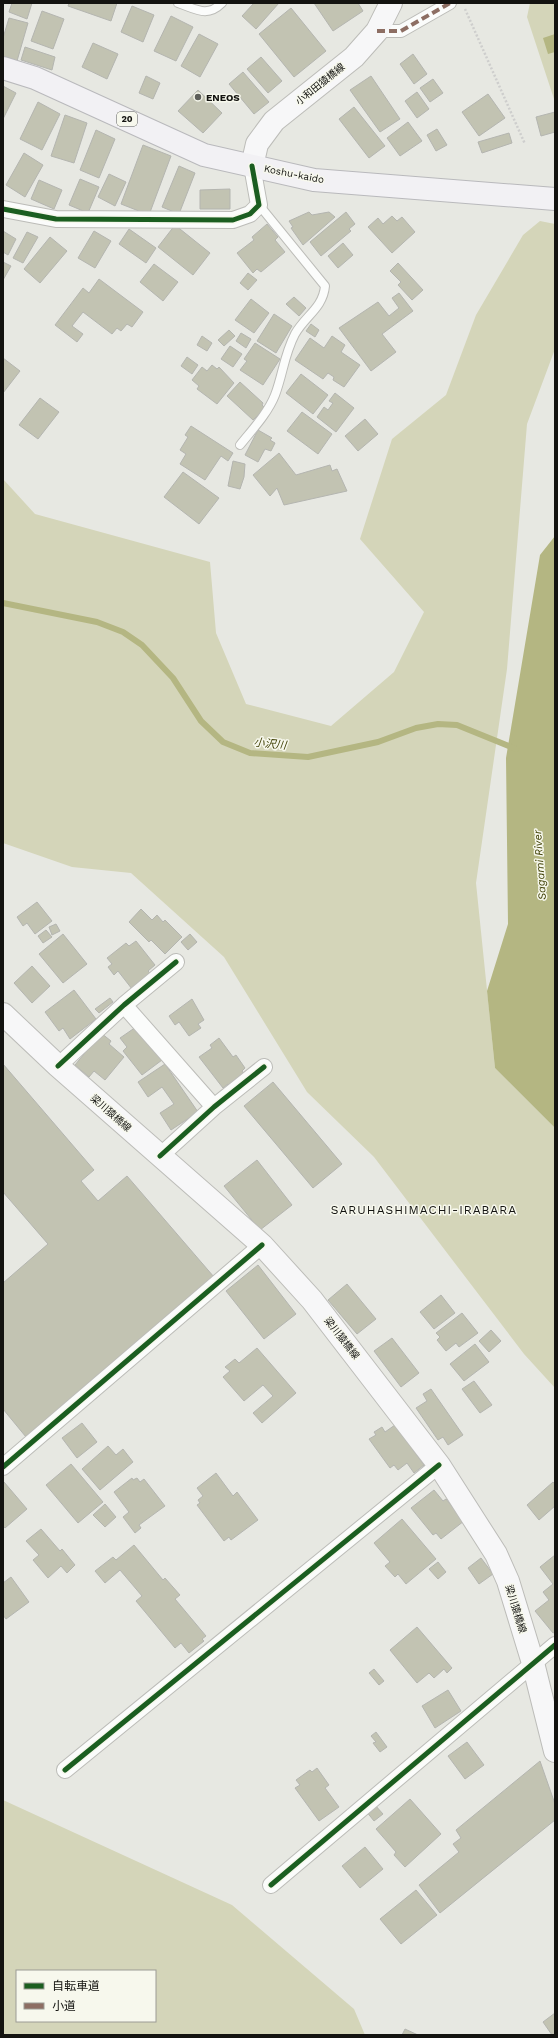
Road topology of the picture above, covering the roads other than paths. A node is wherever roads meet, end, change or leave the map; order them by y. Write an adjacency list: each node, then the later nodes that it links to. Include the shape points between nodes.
1 (178, 3): 2 (lane, via 205,12 215,10)
2 (222, 3)
3 (391, 3): 5 (main road, 小和田猿橋線)
4 (450, 3): 5 (street, via 401,32)
5 (378, 31): 7 (main road, 小和田猿橋線, via 354,57 274,121 257,144)
6 (3, 68): 7 (highway, Koshu-kaido / 20, via 35,78 204,155)
7 (252, 166): 8 (highway, Koshu-kaido / 20, via 314,180); 9 (street)
8 (555, 199)
9 (259, 205): 10 (street, via 250,214 233,220 56,219); 11 (lane, via 325,286 324,297 296,333 284,358 275,396)
10 (3, 209)
11 (240, 445)
12 (176, 962): 13 (street)
13 (124, 1005): 15 (street); 17 (street)
14 (3, 1014): 15 (main road, 梁川猿橋線)
15 (58, 1066): 18 (main road, 梁川猿橋線)
16 (264, 1067): 17 (street)
17 (214, 1107): 18 (street)
18 (160, 1156): 19 (main road, 梁川猿橋線)
19 (262, 1245): 20 (street); 21 (main road, 梁川猿橋線, via 317,1306)
20 (5, 1462)
21 (439, 1465): 23 (main road, 梁川猿橋線, via 496,1554 508,1581); 25 (street)
22 (555, 1645): 23 (street)
23 (533, 1663): 24 (main road, 梁川猿橋線); 26 (street)
24 (555, 1751)
25 (65, 1770)
26 (271, 1885)

